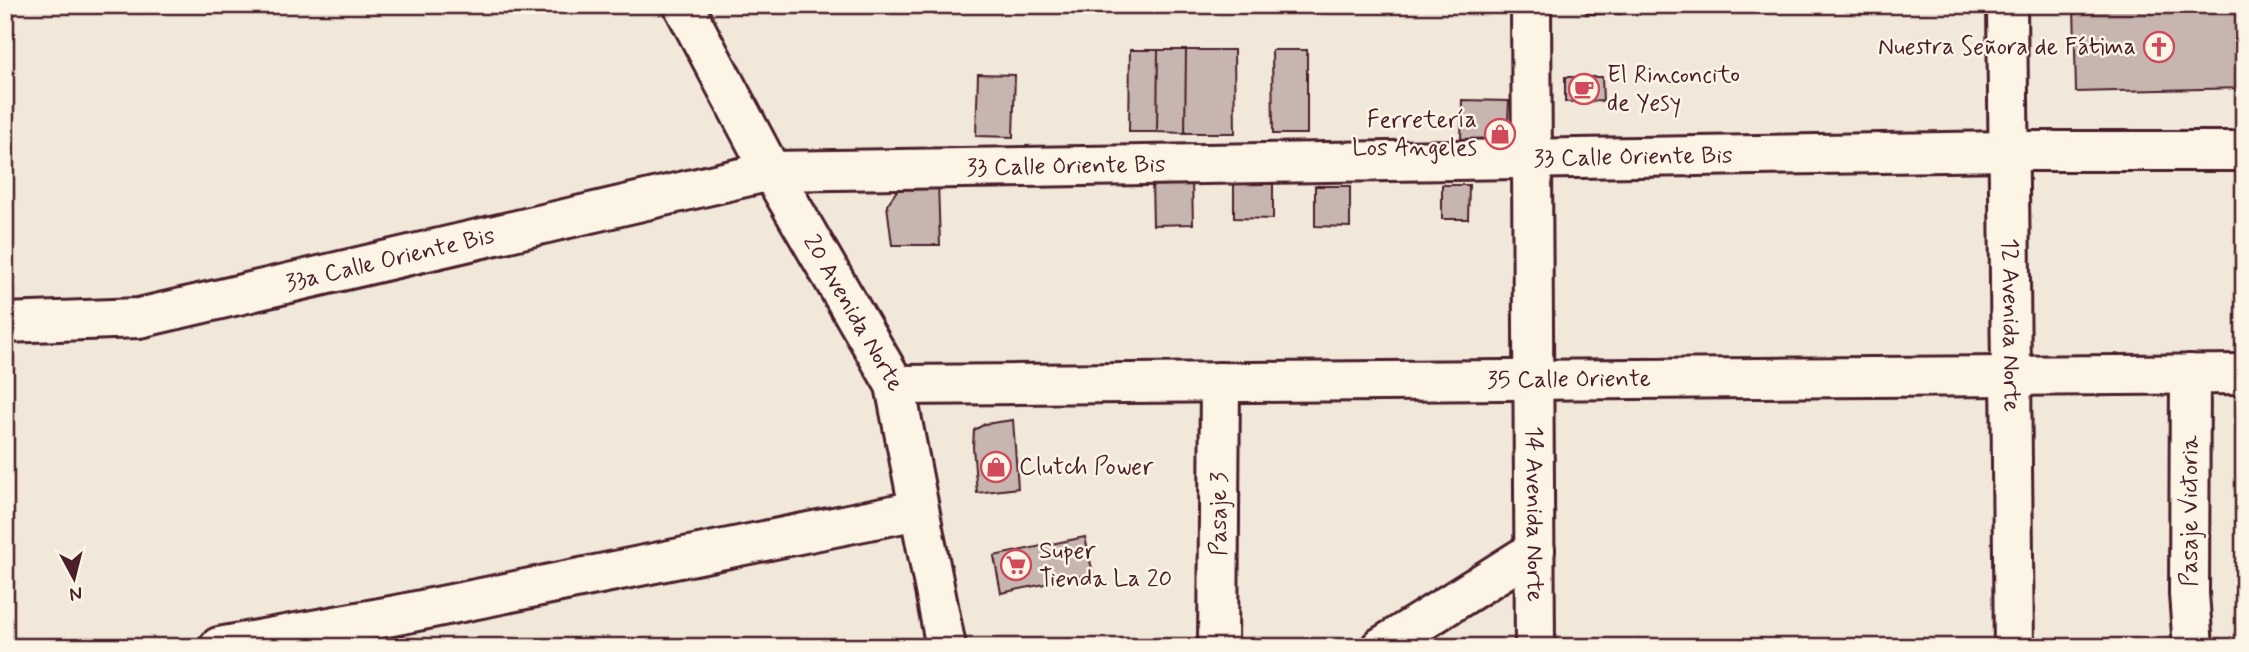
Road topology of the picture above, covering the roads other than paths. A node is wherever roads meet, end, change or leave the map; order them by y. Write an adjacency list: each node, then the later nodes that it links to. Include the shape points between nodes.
1 (683, 5): 7 (street, 20 Avenida Norte)
2 (1531, 5): 6 (street, 14 Avenida Norte)
3 (2007, 5): 4 (street, 12 Avenida Norte)
4 (2009, 151): 5 (street, 33 Calle Oriente Bis); 6 (street, 33 Calle Oriente Bis); 11 (street, 12 Avenida Norte)
5 (2244, 151)
6 (1531, 160): 7 (street, 33 Calle Oriente Bis); 12 (street, 14 Avenida Norte)
7 (771, 172): 8 (street, 33a Calle Oriente Bis, via 139,318); 14 (street, 20 Avenida Norte)
8 (5, 323)
9 (2190, 374): 10 (street, 35 Calle Oriente); 11 (street, 35 Calle Oriente); 23 (street, Pasaje Victoria)
10 (2244, 374)
11 (2011, 376): 12 (street, 35 Calle Oriente); 22 (street, 12 Avenida Norte)
12 (1534, 380): 13 (street, 35 Calle Oriente); 16 (street, 14 Avenida Norte)
13 (1220, 382): 14 (street, 35 Calle Oriente); 19 (street, Pasaje 3)
14 (895, 384): 15 (street, 20 Avenida Norte)
15 (918, 510): 17 (street); 18 (street, 20 Avenida Norte)
16 (1535, 550): 20 (street); 21 (street, 14 Avenida Norte)
17 (219, 647)
18 (946, 647)
19 (1218, 647)
20 (1381, 647)
21 (1535, 647)
22 (2014, 647)
23 (2193, 647)

